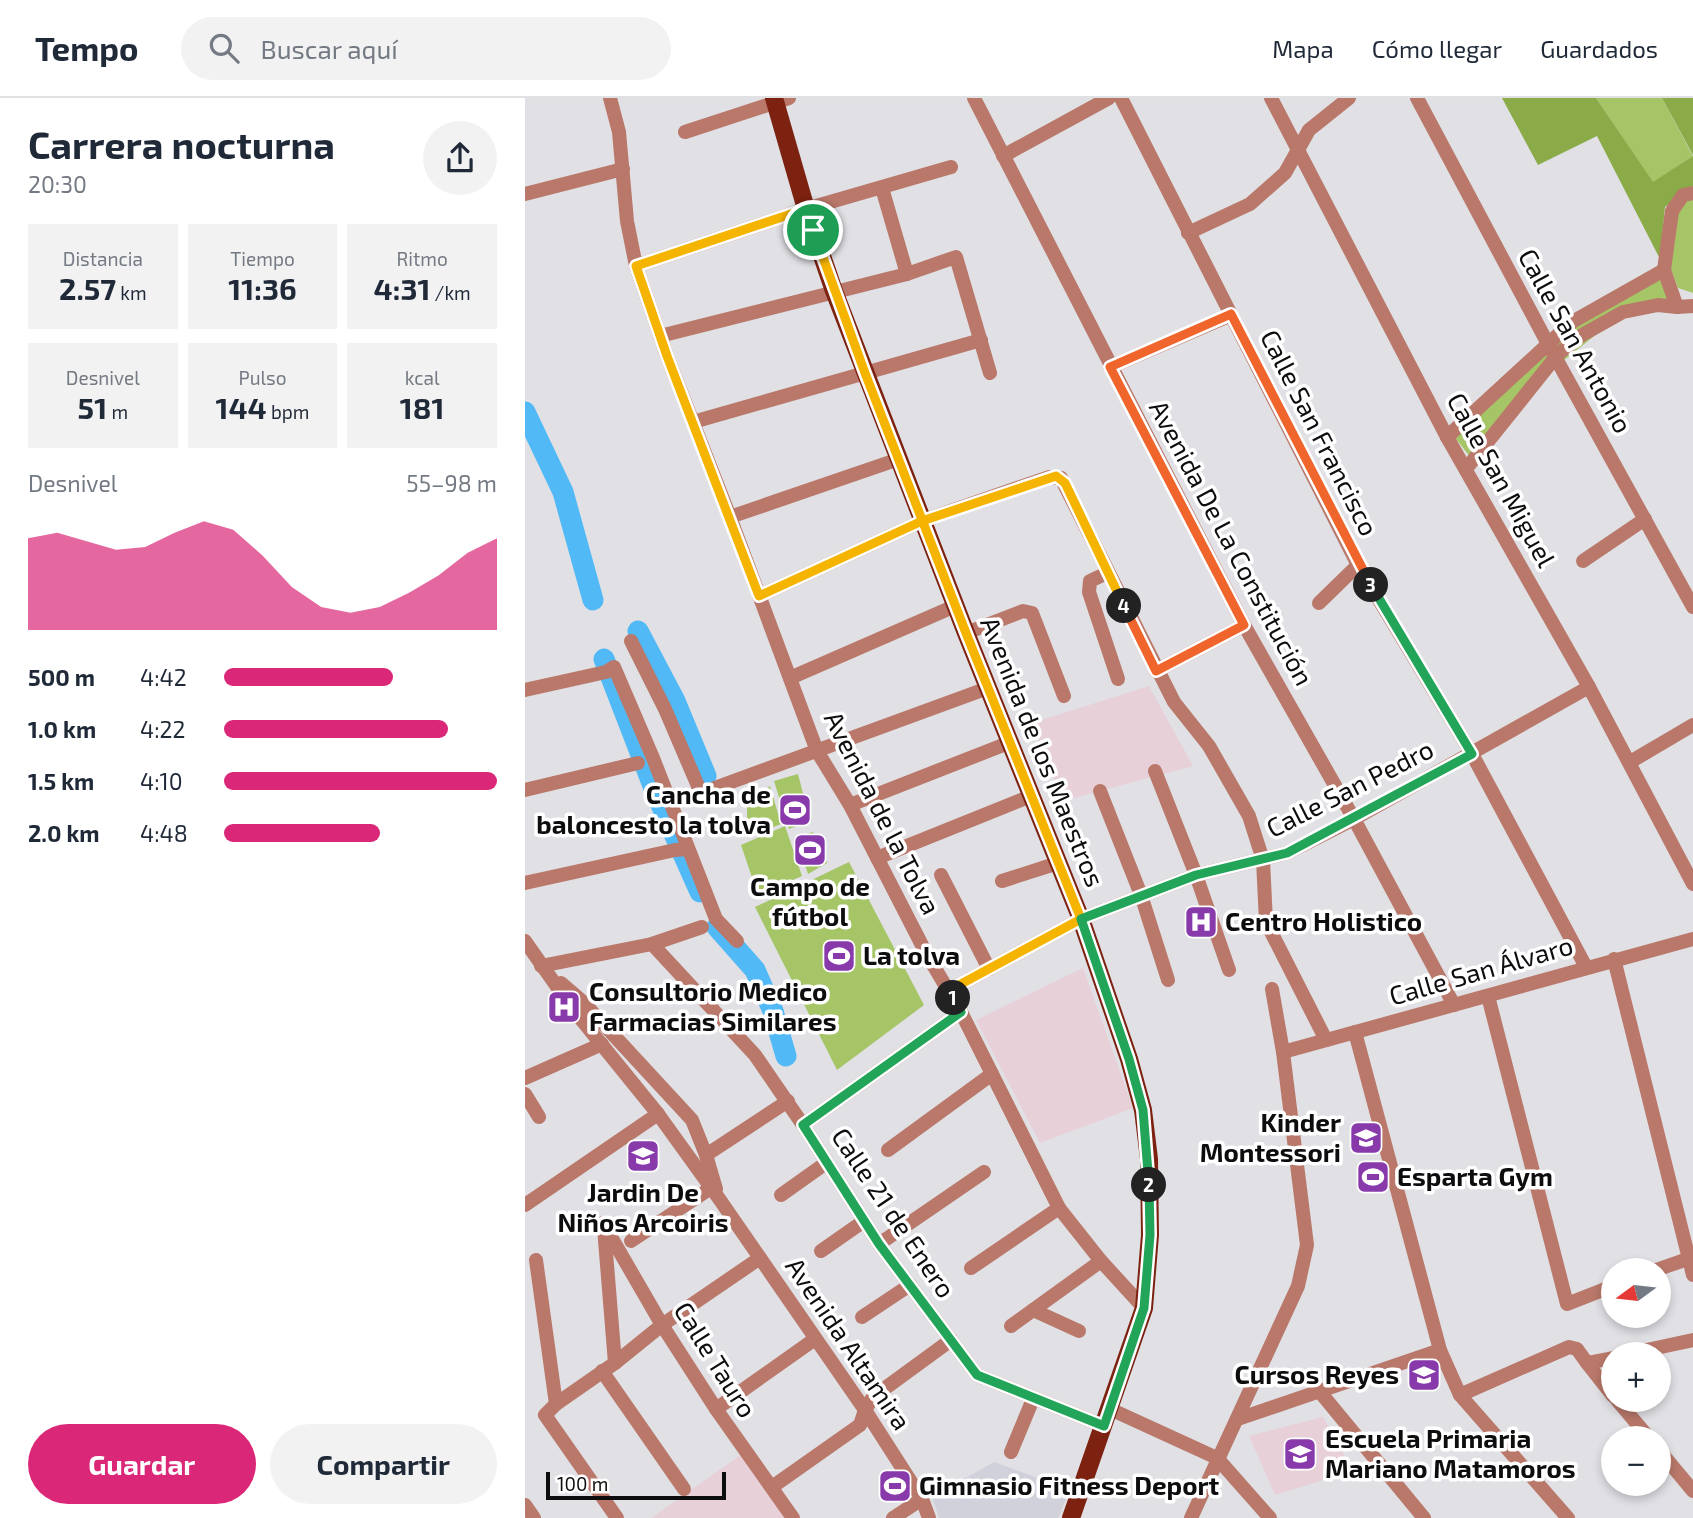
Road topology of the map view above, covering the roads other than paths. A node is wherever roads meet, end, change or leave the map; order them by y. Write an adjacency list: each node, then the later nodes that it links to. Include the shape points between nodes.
1 (610, 98): 13 (street, Avenida de la Tolva)
2 (974, 98): 11 (street, Avenida De La Constitución)
3 (1109, 98): 11 (street)
4 (1121, 98): 18 (street, Calle San Francisco)
5 (1271, 98): 10 (street, Calle San Miguel)
6 (1349, 98): 10 (street, via 1309,130)
7 (1417, 98): 28 (street, Calle San Antonio)
8 (779, 100): 9 (street); 17 (main road, Avenida de los Maestros)
9 (685, 132)
10 (1297, 150): 18 (street, via 1285,173 1250,204); 34 (street, Calle San Miguel)
11 (1003, 156): 30 (street, Avenida De La Constitución)
12 (951, 167): 14 (street)
13 (622, 169): 16 (street); 19 (street, Avenida de la Tolva)
14 (882, 187): 17 (street); 21 (street)
15 (1693, 193): 20 (street, via 1683,195 1672,211)
16 (525, 194)
17 (806, 209): 19 (street); 22 (main road, Avenida de los Maestros)
18 (1188, 233): 25 (street, Calle San Francisco)
19 (636, 266): 26 (street, Avenida de la Tolva)
20 (1664, 271): 24 (street); 28 (street, via 1572,322)
21 (907, 274): 22 (street); 27 (street, via 956,257)
22 (834, 290): 26 (street); 31 (main road, Avenida de los Maestros)
23 (1693, 306): 24 (street)
24 (1677, 307): 29 (street, via 1658,305 1623,312 1582,335)
25 (1231, 314): 30 (street); 41 (street, Calle San Francisco)
26 (660, 336): 33 (street, Avenida de la Tolva)
27 (981, 340): 31 (street); 32 (street)
28 (1548, 344): 29 (street, Calle San Antonio); 34 (street)
29 (1556, 358): 36 (street); 38 (street, Calle San Antonio)
30 (1110, 367): 47 (street, Avenida De La Constitución)
31 (865, 373): 33 (street); 35 (main road, Avenida de los Maestros)
32 (990, 373)
33 (693, 422): 37 (street, Avenida de la Tolva)
34 (1447, 437): 36 (street, Calle San Miguel)
35 (899, 459): 37 (street); 39 (main road, Avenida de los Maestros)
36 (1467, 469): 53 (street, Calle San Miguel)
37 (730, 517): 43 (street, Avenida de la Tolva)
38 (1645, 519): 40 (street); 46 (street, Calle San Antonio)
39 (922, 521): 42 (street, via 1056,476 1065,483); 43 (street); 45 (main road, Avenida de los Maestros)
40 (1583, 561)
41 (1359, 565): 44 (street); 60 (street, Calle San Francisco)
42 (1107, 573): 50 (street); 52 (street, via 1090,581 1089,592)
43 (759, 596): 51 (street, Avenida de la Tolva)
44 (1319, 603)
45 (955, 607): 48 (main road, Avenida de los Maestros); 51 (street)
46 (1693, 607)
47 (1244, 625): 50 (street); 68 (street, Avenida De La Constitución)
48 (966, 633): 54 (main road, Avenida de los Maestros); 56 (street, via 1023,611 1032,613)
49 (631, 641): 59 (street, via 701,793)
50 (1156, 671): 71 (street, via 1209,746 1248,816)
51 (790, 678): 59 (street, Avenida de la Tolva)
52 (1118, 679)
53 (1589, 687): 60 (street, Calle San Pedro); 61 (street, Calle San Miguel)
54 (988, 688): 58 (main road, Avenida de los Maestros); 59 (street)
55 (525, 690): 69 (street, via 610,670 653,758)
56 (1064, 696)
57 (1693, 725): 61 (street)
58 (1011, 742): 66 (main road, Avenida de los Maestros); 67 (street)
59 (817, 751): 67 (street, Avenida de la Tolva)
60 (1472, 754): 68 (street, Calle San Pedro); 87 (street, Calle San Francisco)
61 (1630, 762): 77 (street, Calle San Miguel)
62 (638, 763): 64 (street)
63 (1155, 772): 74 (street)
64 (525, 790)
65 (1100, 791): 78 (street)
66 (1031, 796): 70 (street); 72 (main road, Avenida de los Maestros)
67 (851, 805): 70 (street, Avenida de la Tolva)
68 (1354, 819): 71 (street, Calle San Pedro); 94 (street, Avenida De La Constitución)
69 (683, 849): 76 (street); 83 (street, via 716,919)
70 (877, 858): 92 (street, Avenida de la Tolva)
71 (1263, 860): 74 (street, Calle San Pedro); 97 (street, via 1266,922)
72 (1058, 863): 75 (street); 79 (main road, Avenida de los Maestros)
73 (941, 874): 88 (street)
74 (1196, 875): 78 (street, Calle San Pedro); 89 (street)
75 (1002, 881)
76 (525, 883)
77 (1693, 884)
78 (1141, 895): 79 (street, Calle San Pedro); 90 (street)
79 (1081, 919): 88 (street, Calle San Pedro); 129 (main road, Avenida de los Maestros, via 1143,1110 1150,1235)
80 (702, 927): 84 (street)
81 (1693, 939): 85 (street, Calle San Álvaro)
82 (525, 941): 86 (street, Avenida Altamira)
83 (737, 941)
84 (652, 944): 86 (street); 103 (street, Calle 21 de Enero, via 755,1055)
85 (1614, 959): 87 (street, Calle San Álvaro); 121 (street)
86 (541, 966): 98 (street, Avenida Altamira); 108 (street, Avenida Altamira, via 583,1002 692,1120)
87 (1586, 967): 93 (street, Calle San Álvaro)
88 (989, 970): 92 (street, Calle San Pedro)
89 (1229, 970)
90 (1168, 980)
91 (1272, 989): 99 (street)
92 (948, 991): 95 (street, Avenida de la Tolva)
93 (1488, 996): 94 (street, Calle San Álvaro); 128 (street, via 1566,1304)
94 (1454, 1005): 96 (street, Calle San Álvaro)
95 (961, 1012): 100 (street, Avenida de la Tolva); 106 (street)
96 (1355, 1032): 97 (street, Calle San Álvaro); 139 (street)
97 (1326, 1040): 99 (street, Calle San Álvaro)
98 (602, 1044): 101 (street); 104 (street, Avenida Altamira)
99 (1283, 1052): 153 (street, via 1307,1245 1298,1286)
100 (992, 1074): 107 (street); 115 (street, Avenida de la Tolva)
101 (525, 1078)
102 (525, 1094): 105 (street)
103 (788, 1101): 106 (street, Calle 21 de Enero); 108 (street)
104 (658, 1114): 111 (street, Avenida Altamira); 114 (street)
105 (539, 1117)
106 (803, 1125): 109 (street, Calle 21 de Enero)
107 (888, 1150)
108 (706, 1155): 113 (street, Avenida Altamira)
109 (826, 1163): 112 (street); 116 (street, Calle 21 de Enero)
110 (984, 1172): 118 (street)
111 (711, 1188): 113 (street, Avenida Altamira); 117 (street)
112 (781, 1195)
113 (720, 1200): 120 (street, Avenida Altamira)
114 (525, 1205)
115 (1059, 1208): 123 (street, Avenida de la Tolva); 125 (street)
116 (864, 1221): 118 (street, Calle 21 de Enero); 119 (street)
117 (631, 1241)
118 (879, 1244): 127 (street, Calle 21 de Enero)
119 (821, 1251)
120 (760, 1258): 132 (street); 135 (street, Avenida Altamira)
121 (1691, 1258): 124 (street); 126 (street)
122 (536, 1260): 148 (street)
123 (1101, 1261): 129 (street, Avenida de la Tolva); 130 (street)
124 (1671, 1265)
125 (971, 1268)
126 (1693, 1275)
127 (910, 1286): 131 (street); 136 (street, Calle 21 de Enero)
128 (1601, 1291)
129 (1144, 1308): 152 (main road, Avenida de los Maestros)
130 (1033, 1310): 133 (street); 134 (street)
131 (862, 1317)
132 (662, 1325): 141 (street); 141 (street, Calle Tauro, via 603,1223); 149 (street, Calle Tauro)
133 (1011, 1326)
134 (1079, 1331)
135 (815, 1339): 149 (street); 150 (street, Avenida Altamira)
136 (951, 1340): 147 (street, Calle 21 de Enero, via 977,1375); 150 (street, via 873,1397)
137 (1693, 1340): 138 (street)
138 (1671, 1345)
139 (1440, 1350): 145 (street); 146 (street)
140 (1601, 1360): 142 (street)
141 (615, 1363): 143 (street)
142 (1587, 1363): 144 (street); 146 (street, via 1577,1349 1569,1348)
143 (602, 1371): 148 (street); 159 (street)
144 (1601, 1381)
145 (1319, 1392): 153 (street); 171 (street)
146 (1460, 1395): 172 (street)
147 (1033, 1398): 152 (street, Calle 21 de Enero); 155 (street)
148 (556, 1404): 164 (street, via 545,1415)
149 (716, 1409): 158 (street, Calle Tauro)
150 (865, 1410): 158 (street, via 860,1425); 161 (street, Avenida Altamira)
151 (1627, 1412): 154 (street)
152 (1107, 1418): 156 (street, Calle 21 de Enero); 168 (main road, Avenida de los Maestros)
153 (1238, 1419): 156 (street)
154 (1639, 1426)
155 (1011, 1452)
156 (1217, 1458): 169 (street); 170 (street)
157 (1671, 1464): 160 (street)
158 (772, 1487): 165 (street, Calle Tauro)
159 (684, 1489)
160 (1693, 1491)
161 (922, 1499): 166 (street); 167 (street, Avenida Altamira)
162 (525, 1505): 163 (street)
163 (534, 1518)
164 (617, 1518)
165 (793, 1518)
166 (893, 1518)
167 (929, 1518)
168 (1071, 1518)
169 (1191, 1518)
170 (1270, 1518)
171 (1424, 1518)
172 (1568, 1518)

